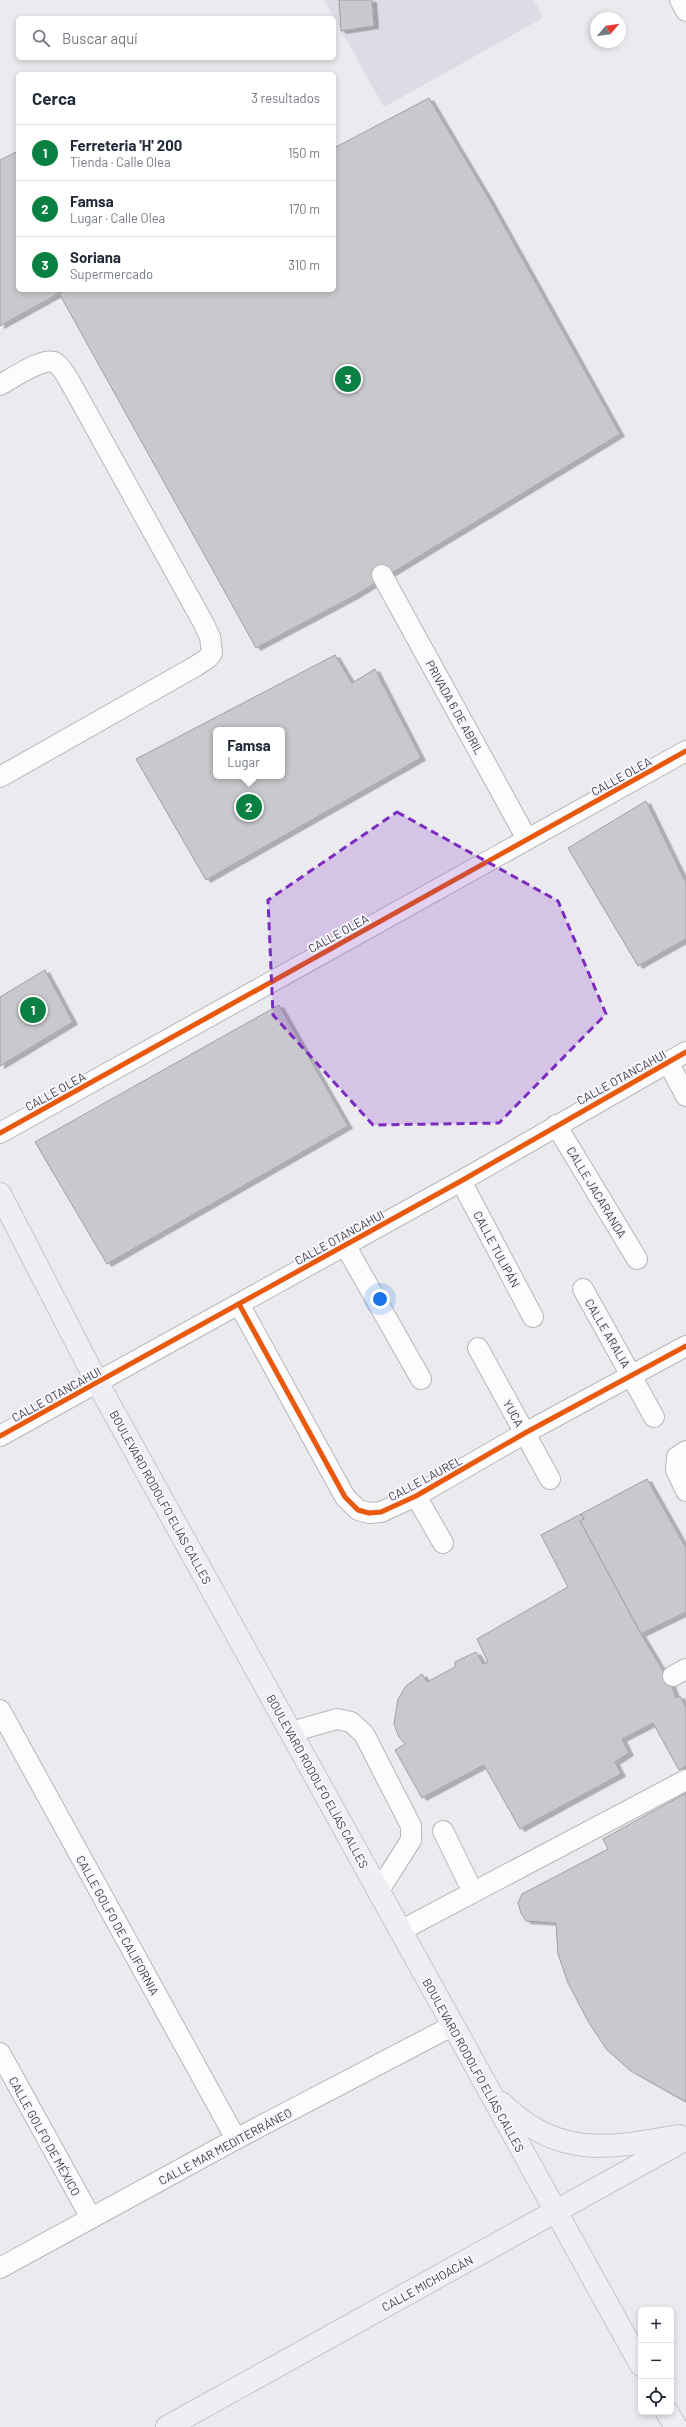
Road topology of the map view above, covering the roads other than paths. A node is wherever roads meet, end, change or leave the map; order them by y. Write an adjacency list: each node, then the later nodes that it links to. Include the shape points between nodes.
1 (680, 0): 2 (street)
2 (686, 11)
3 (0, 385): 6 (street, via 43,362 52,361 57,364 74,389 204,624 210,637 212,653 196,666)
4 (382, 575): 7 (street, PRIVADA 6 DE ABRIL)
5 (686, 751): 7 (street, CALLE OLEA)
6 (0, 777)
7 (527, 839): 12 (street, CALLE OLEA)
8 (686, 1052): 9 (street, CALLE OTANCAHUI)
9 (668, 1062): 10 (street); 11 (street, CALLE OTANCAHUI)
10 (686, 1096)
11 (556, 1125): 13 (street, CALLE OTANCAHUI); 16 (street, CALLE JACARANDA)
12 (0, 1133)
13 (461, 1181): 15 (street, CALLE OTANCAHUI); 19 (street, CALLE TULIPÁN)
14 (0, 1194): 24 (main road, BOULEVARD RODOLFO ELÍAS CALLES)
15 (345, 1245): 18 (street, CALLE OTANCAHUI); 23 (street)
16 (637, 1259)
17 (583, 1289): 22 (street, CALLE ARALIA)
18 (239, 1304): 24 (street, CALLE OTANCAHUI); 31 (street, CALLE LAUREL, via 345,1497 358,1510 369,1513 381,1512)
19 (533, 1317)
20 (686, 1346): 22 (street, CALLE LAUREL)
21 (478, 1348): 26 (street, YUCA)
22 (632, 1376): 25 (street, CALLE ARALIA); 26 (street, CALLE LAUREL)
23 (422, 1379)
24 (97, 1382): 27 (street, CALLE OTANCAHUI); 34 (main road, BOULEVARD RODOLFO ELÍAS CALLES)
25 (654, 1417)
26 (525, 1433): 29 (street, YUCA); 31 (street, CALLE LAUREL)
27 (0, 1436)
28 (686, 1451): 30 (street, via 677,1457 676,1470)
29 (550, 1479)
30 (686, 1491)
31 (416, 1496): 32 (street)
32 (443, 1543)
33 (0, 1710): 44 (street, CALLE GOLFO DE CALIFORNIA)
34 (291, 1732): 37 (main road, BOULEVARD RODOLFO ELÍAS CALLES); 37 (street, via 337,1719 351,1722 364,1734 411,1826 411,1840)
35 (686, 1780): 38 (street)
36 (443, 1831): 38 (street)
37 (378, 1892): 39 (main road, BOULEVARD RODOLFO ELÍAS CALLES)
38 (473, 1892): 39 (street)
39 (400, 1930): 40 (main road, BOULEVARD RODOLFO ELÍAS CALLES)
40 (452, 2026): 42 (main road, BOULEVARD RODOLFO ELÍAS CALLES); 44 (street, CALLE MAR MEDITERRÁNEO)
41 (0, 2053): 47 (street, CALLE GOLFO DE MÉXICO)
42 (488, 2091): 43 (main road, via 515,2116 552,2138 568,2143 610,2147); 46 (main road, BOULEVARD RODOLFO ELÍAS CALLES)
43 (686, 2135)
44 (236, 2139): 47 (street, CALLE MAR MEDITERRÁNEO)
45 (686, 2139): 46 (main road, CALLE MICHOACÁN)
46 (556, 2212): 49 (main road, BOULEVARD RODOLFO ELÍAS CALLES); 51 (main road, CALLE MICHOACÁN)
47 (91, 2218): 48 (street, CALLE MAR MEDITERRÁNEO)
48 (0, 2268)
49 (638, 2360)
50 (669, 2415): 52 (main road)
51 (167, 2427)
52 (676, 2427)

